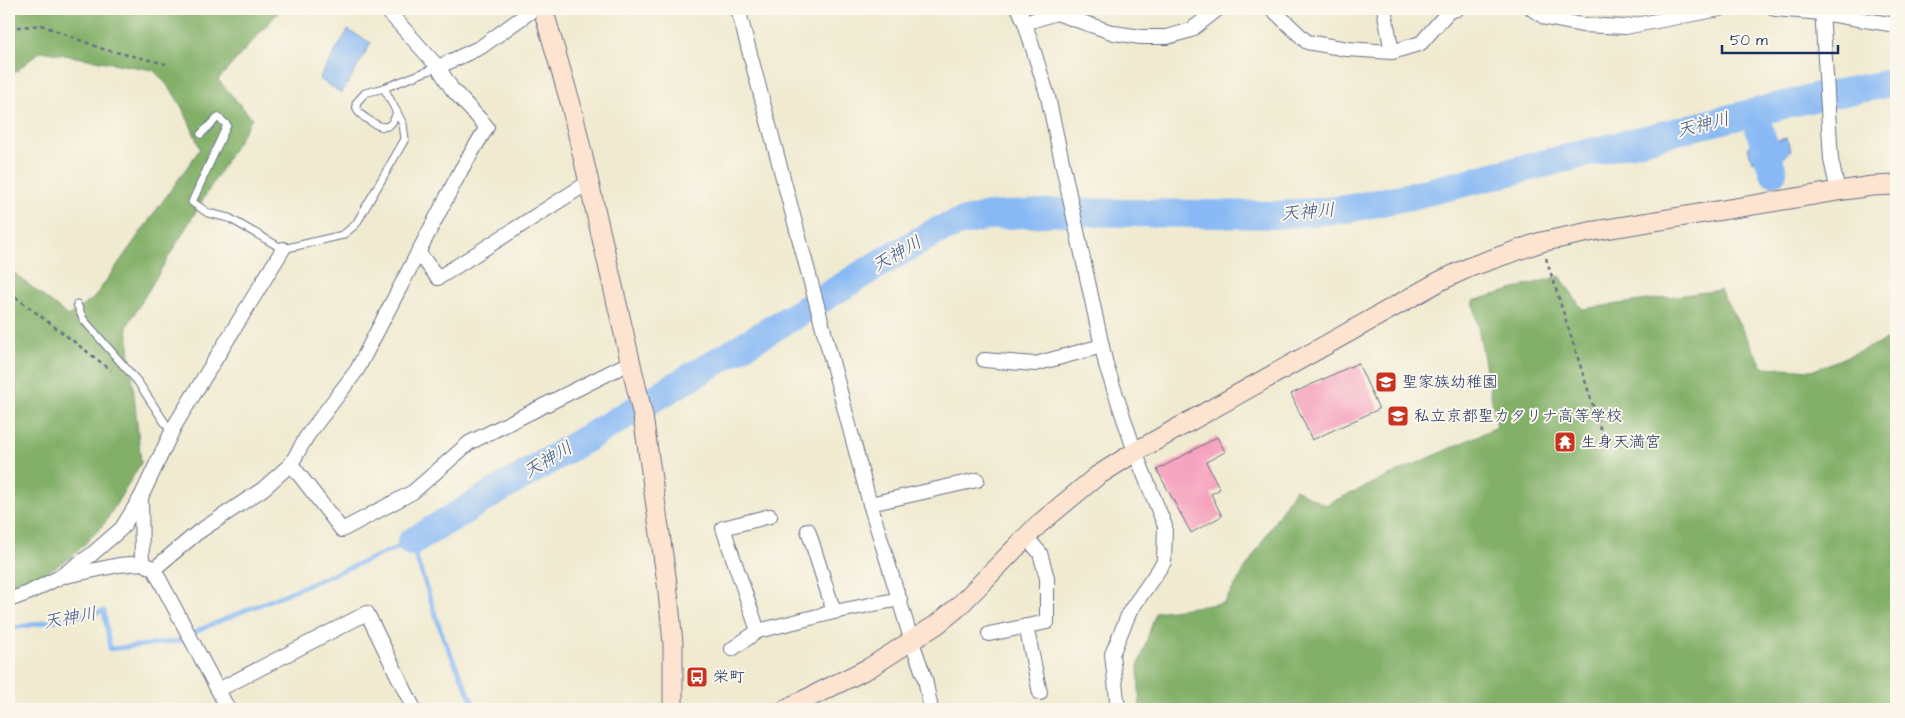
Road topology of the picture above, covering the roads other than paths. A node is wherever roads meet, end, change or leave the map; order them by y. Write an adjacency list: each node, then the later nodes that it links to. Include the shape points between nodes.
1 (386, 9): 17 (street)
2 (534, 9): 17 (street, via 482,47)
3 (543, 9): 21 (street, via 569,96)
4 (738, 9): 35 (street)
5 (1019, 9): 14 (street)
6 (1218, 9): 14 (street, via 1191,30 1167,37 1114,33 1056,13)
7 (1272, 9): 16 (street, via 1307,42)
8 (1384, 9): 16 (street)
9 (1458, 9): 16 (street, via 1449,11 1421,42)
10 (1532, 9): 11 (street, via 1546,18 1625,27)
11 (1720, 9)
12 (1775, 9): 13 (street)
13 (1822, 11): 15 (street); 23 (street, via 1831,160)
14 (1025, 23): 27 (street, via 1048,97)
15 (1896, 25)
16 (1392, 52)
17 (438, 67): 18 (lane); 25 (street, via 452,89 487,127)
18 (384, 88): 19 (lane); 19 (lane, via 360,97 356,103 359,114 381,128 391,124)
19 (397, 112): 24 (lane, via 405,139 356,224 343,235)
20 (201, 134): 24 (lane, via 218,117 227,125 192,202 208,213 229,218)
21 (589, 182): 25 (street, via 438,278); 29 (street)
22 (1896, 185): 23 (street)
23 (1838, 191): 31 (street, via 1594,231 1541,242 1470,267)
24 (283, 249): 30 (street)
25 (418, 252): 32 (street, via 357,370 307,436)
26 (77, 304): 30 (lane, via 83,319 138,382)
27 (1102, 346): 28 (street, via 1035,364); 31 (street)
28 (984, 360)
29 (631, 362): 32 (street, via 469,443 413,492 342,530); 53 (street, via 643,416 667,583 673,643)
30 (172, 432): 34 (street)
31 (1135, 452): 38 (street, via 1097,476); 56 (street, via 1165,526 1164,562 1130,611 1112,654)
32 (291, 464): 39 (street, via 263,489)
33 (977, 480): 35 (street)
34 (141, 497): 39 (street); 40 (street, via 122,528)
35 (870, 504): 41 (street)
36 (770, 516): 45 (street, via 723,528)
37 (808, 530): 43 (street)
38 (1026, 537): 44 (street, via 1040,553 1047,578 1047,622); 47 (street, via 957,608)
39 (148, 566): 40 (street, via 119,565); 49 (street)
40 (58, 578): 42 (street)
41 (900, 599): 43 (street); 47 (street)
42 (9, 600)
43 (834, 612): 45 (street)
44 (1026, 626): 46 (street); 50 (street)
45 (758, 631): 48 (street)
46 (989, 634)
47 (912, 642): 54 (street); 55 (street, via 926,679)
48 (732, 649)
49 (218, 690): 51 (street); 52 (street, via 367,613)
50 (1040, 693)
51 (228, 709)
52 (414, 709)
53 (673, 709)
54 (786, 709)
55 (931, 709)
56 (1118, 709)

